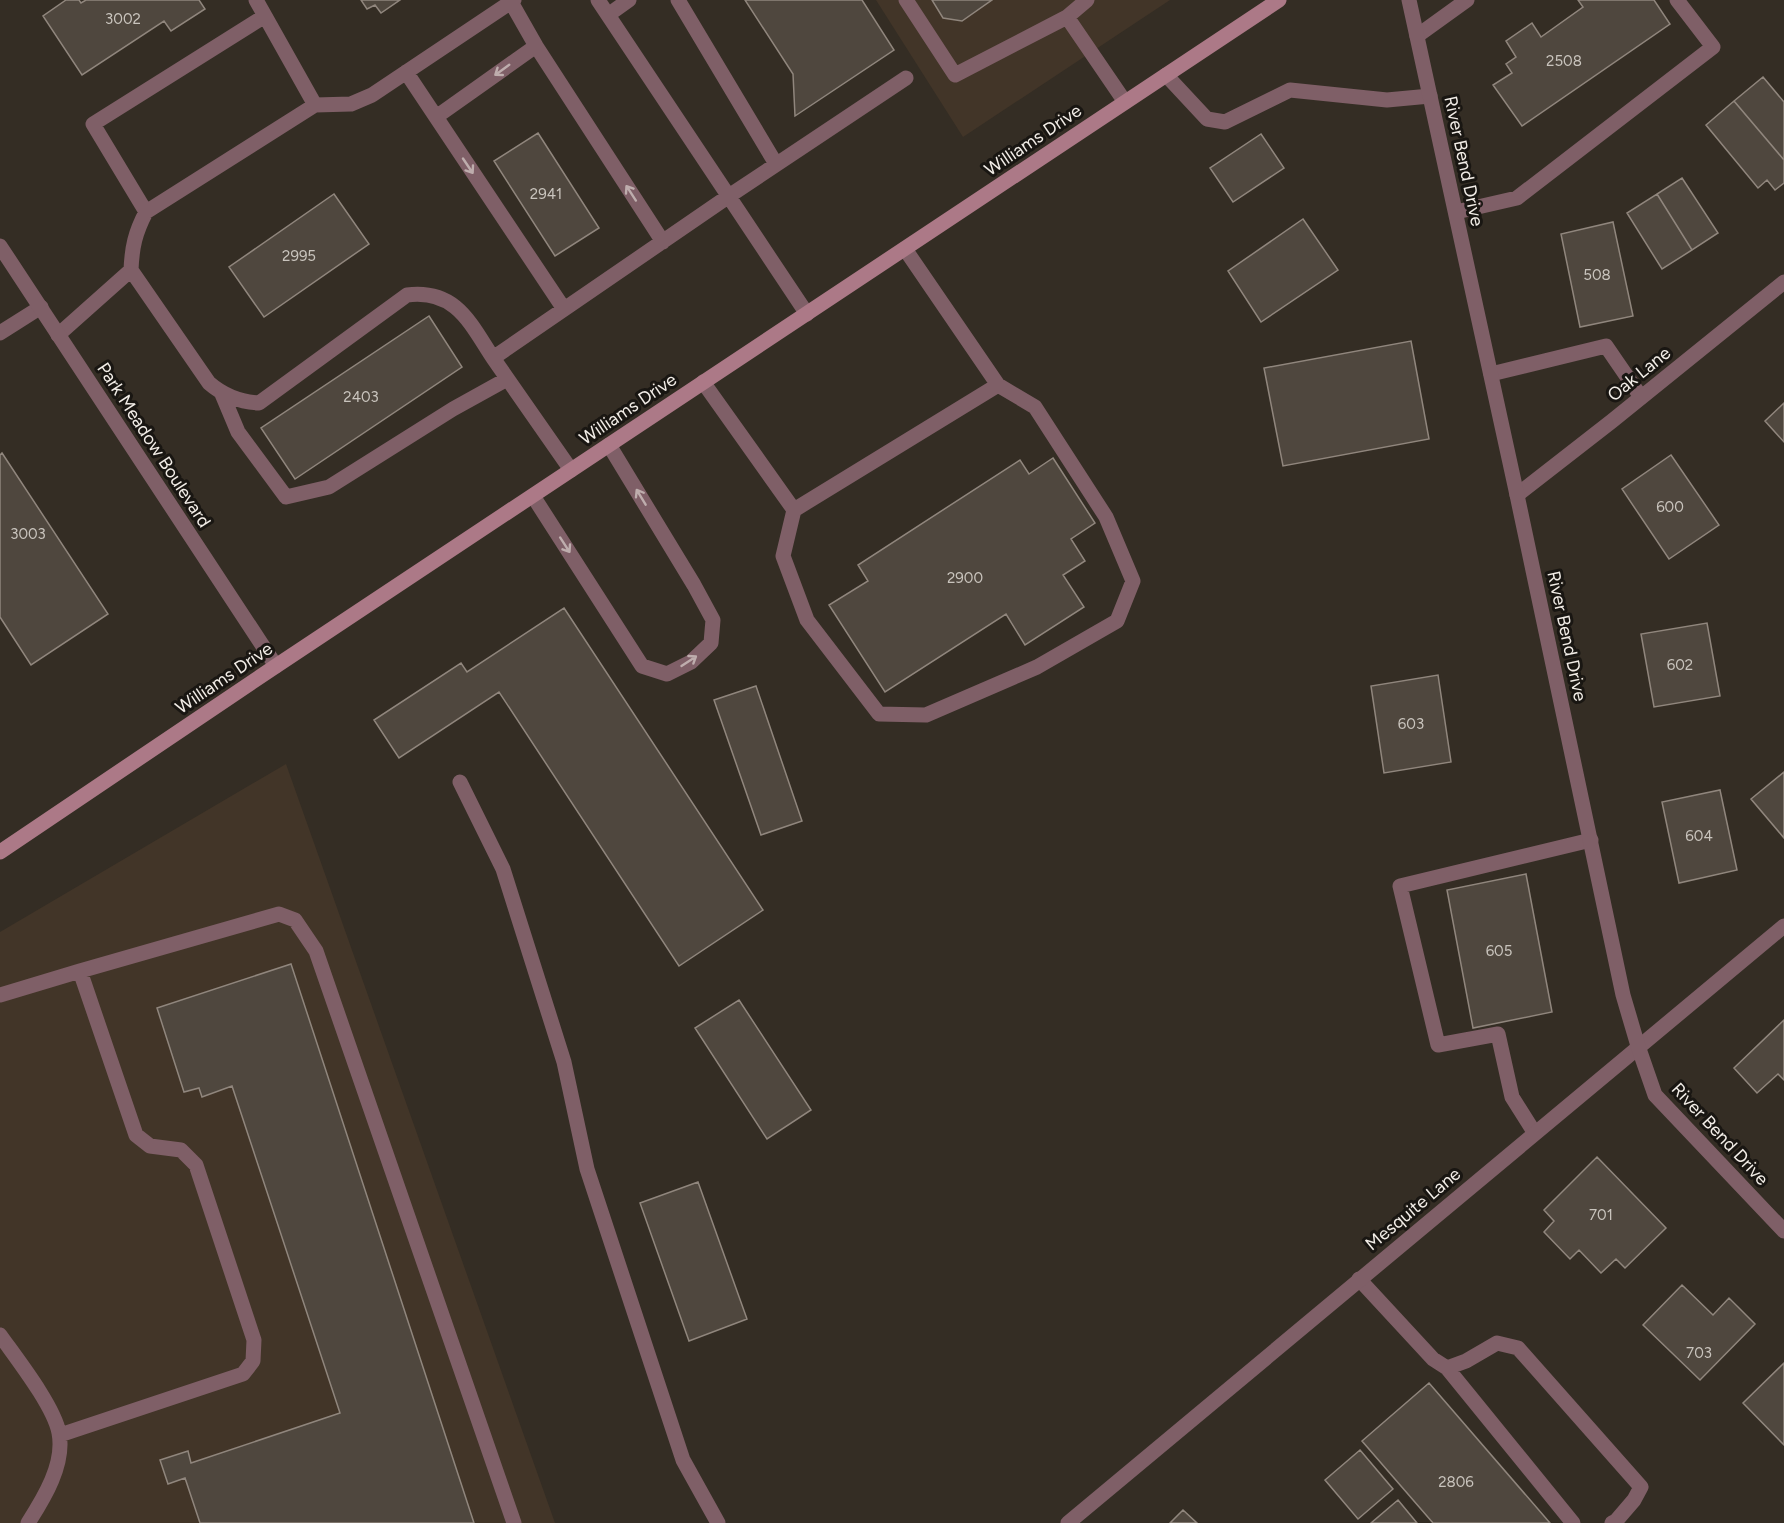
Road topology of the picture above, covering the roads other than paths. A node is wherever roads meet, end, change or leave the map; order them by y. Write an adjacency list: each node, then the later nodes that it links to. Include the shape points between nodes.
1 (256, 0): 13 (street)
2 (598, 0): 12 (street)
3 (629, 0): 12 (street)
4 (678, 0): 24 (street)
5 (906, 0): 14 (street, via 955,75)
6 (1088, 0): 14 (street)
7 (1279, 0): 18 (main road, Williams Drive)
8 (1409, 0): 15 (street, River Bend Drive)
9 (1467, 0): 15 (street)
10 (1677, 0): 27 (street, via 1713,47 1517,198)
11 (513, 1): 16 (street); 17 (street)
12 (608, 15): 25 (street)
13 (265, 16): 22 (street); 26 (street, via 93,124)
14 (1067, 17): 21 (street)
15 (1417, 36): 20 (street, River Bend Drive)
16 (536, 46): 23 (street, one-way to 23); 28 (street, one-way to 16)
17 (406, 72): 22 (street, via 351,104); 23 (street)
18 (1166, 75): 20 (street, via 1207,119 1225,122 1290,90 1387,100); 21 (main road, Williams Drive)
19 (906, 78): 24 (street)
20 (1430, 96): 27 (street, River Bend Drive)
21 (1125, 102): 30 (main road, Williams Drive)
22 (315, 105): 26 (street)
23 (436, 117): 34 (street, one-way to 34)
24 (776, 164): 25 (street)
25 (729, 196): 28 (street); 35 (street)
26 (146, 212): 31 (street, via 136,230)
27 (1456, 212): 39 (street, River Bend Drive)
28 (663, 242): 34 (street)
29 (0, 246): 33 (street, Park Meadow Boulevard)
30 (904, 249): 35 (main road, Williams Drive); 42 (street)
31 (131, 270): 37 (street); 43 (street, via 209,383)
32 (1784, 282): 44 (street, Oak Lane)
33 (41, 307): 36 (street); 37 (street, Park Meadow Boulevard)
34 (564, 309): 38 (street)
35 (807, 314): 41 (main road, Williams Drive)
36 (0, 333)
37 (58, 335): 50 (street, Park Meadow Boulevard)
38 (493, 358): 40 (street); 43 (street, via 460,310 448,301 433,295 407,295 259,403)
39 (1491, 374): 44 (street, via 1606,346); 47 (street, River Bend Drive)
40 (507, 379): 43 (street, via 329,487 286,497 238,432); 46 (street)
41 (703, 382): 45 (main road, Williams Drive); 49 (street)
42 (998, 385): 49 (street); 49 (street, via 1035,406 1106,517 1133,581 1117,621 1036,667 926,715 879,714 807,620 783,556)
43 (222, 394)
44 (1641, 397): 47 (street, Oak Lane)
45 (609, 445): 46 (main road, Williams Drive); 48 (street, one-way to 45, via 642,666 667,674 691,662 711,643 713,620)
46 (571, 470): 48 (main road, Williams Drive)
47 (1517, 495): 52 (street, River Bend Drive)
48 (533, 496): 50 (main road, Williams Drive)
49 (794, 510)
50 (276, 666): 53 (main road, Williams Drive)
51 (460, 782): 66 (street, via 503,869 564,1062 587,1169 683,1460)
52 (1591, 840): 57 (street, River Bend Drive, via 1623,995); 58 (street, via 1400,886 1438,1046 1498,1034 1512,1097)
53 (0, 852)
54 (1784, 926): 57 (street, Mesquite Lane)
55 (80, 971): 56 (street); 63 (street, via 136,1135 150,1146 181,1150 196,1166 254,1340 254,1361 243,1374); 65 (street, via 279,914 295,920 316,951)
56 (0, 995)
57 (1638, 1046): 58 (street, Mesquite Lane); 59 (street, River Bend Drive, via 1655,1095)
58 (1534, 1132): 60 (street, Mesquite Lane)
59 (1784, 1231)
60 (1359, 1280): 62 (street, via 1433,1359); 67 (street, Mesquite Lane)
61 (0, 1335): 63 (street, via 27,1372)
62 (1447, 1368): 68 (street); 69 (street, via 1497,1343 1518,1348 1641,1487)
63 (60, 1435): 64 (street, via 53,1478)
64 (28, 1523)
65 (514, 1523)
66 (718, 1523)
67 (1068, 1523)
68 (1573, 1523)
69 (1612, 1523)

